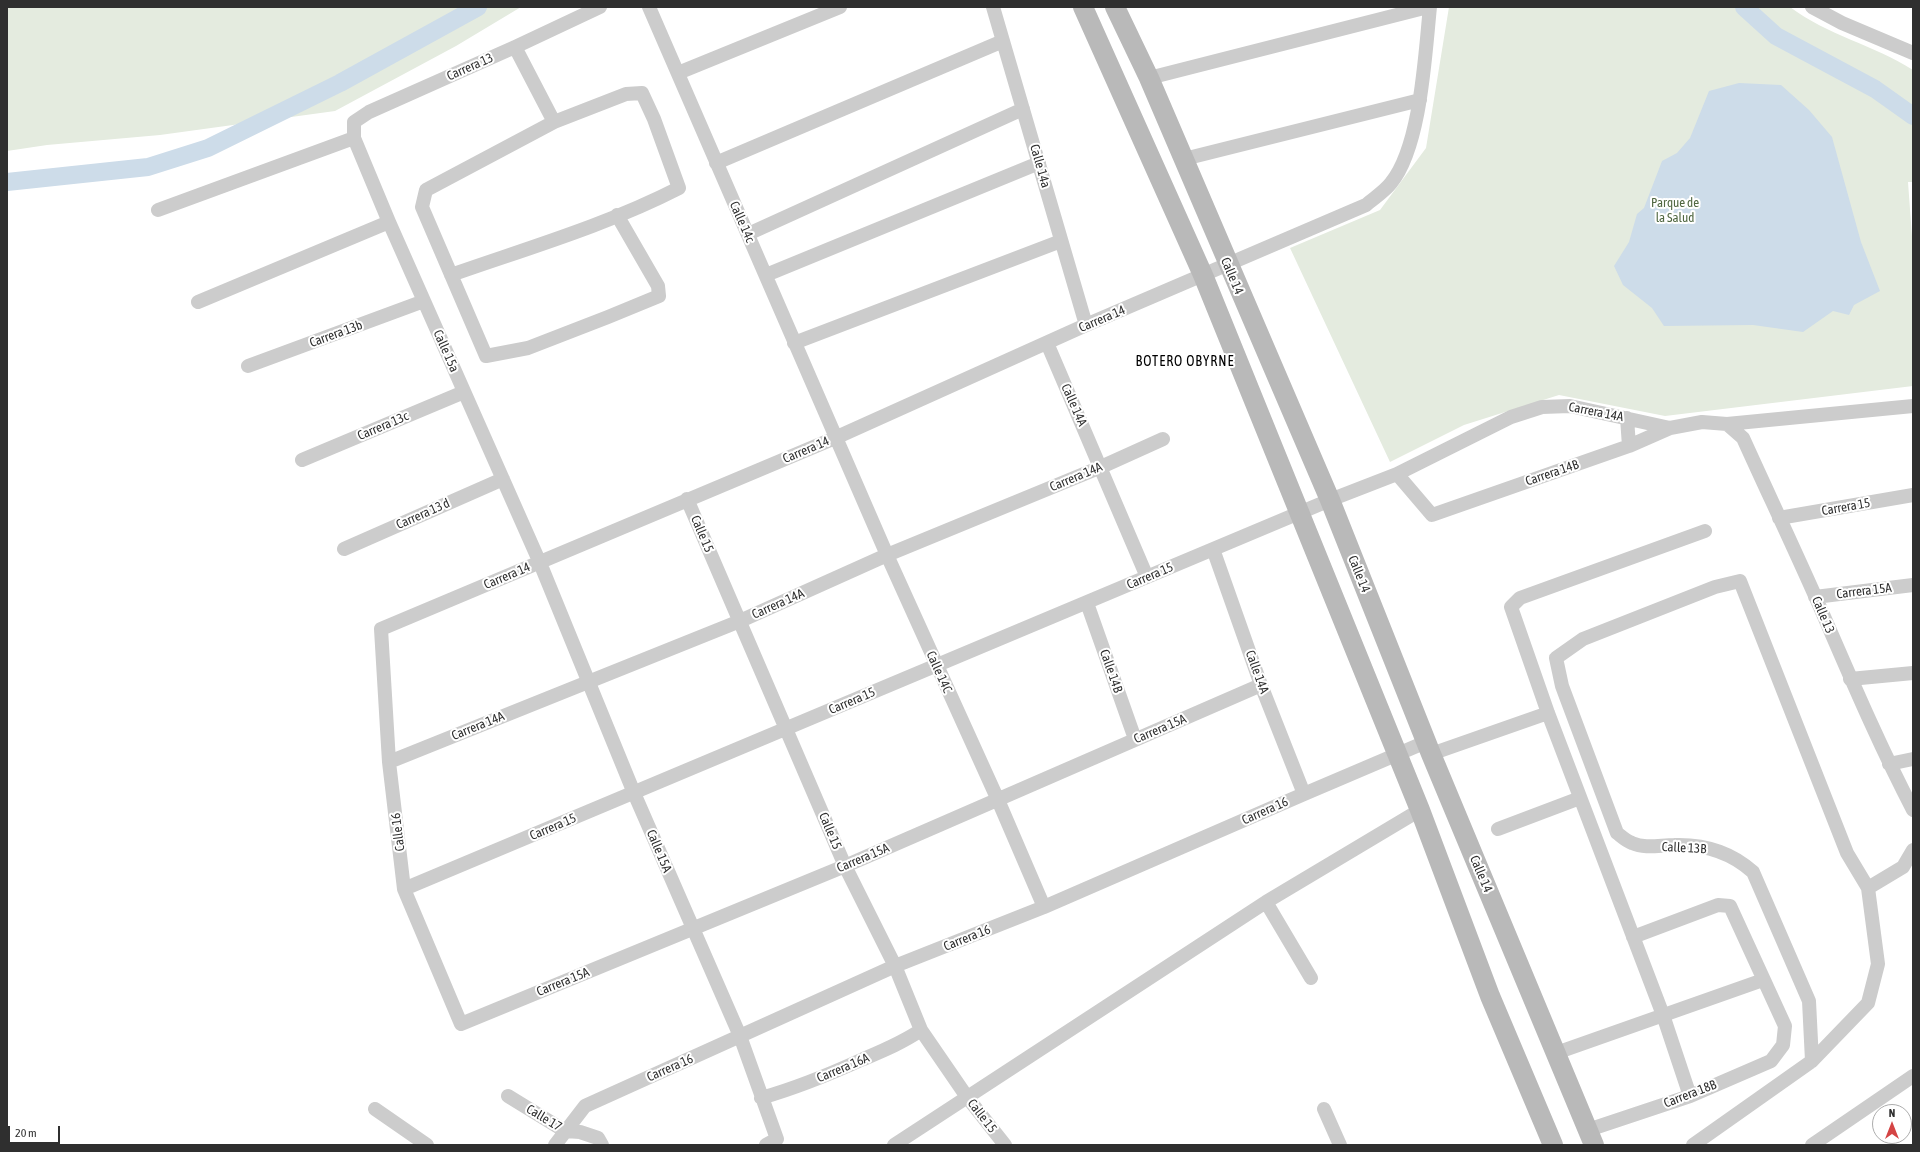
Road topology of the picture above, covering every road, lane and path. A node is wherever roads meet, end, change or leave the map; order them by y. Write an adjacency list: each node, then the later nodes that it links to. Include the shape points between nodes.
1 (600, 7): 10 (street, Carrera 13)
2 (649, 7): 12 (street, Calle 14c)
3 (840, 7): 12 (street)
4 (993, 7): 9 (street, Calle 14a)
5 (1083, 7): 29 (main road, Calle 14)
6 (1115, 7): 13 (main road, Calle 14)
7 (1429, 7): 13 (street); 14 (street, Carrera 14)
8 (1812, 7): 11 (street, via 1842,24)
9 (1003, 41): 15 (street, Calle 14a); 19 (street)
10 (515, 47): 16 (street); 17 (street, Carrera 13, via 369,112 354,122)
11 (1913, 53)
12 (678, 73): 19 (street, Calle 14c)
13 (1149, 78): 18 (main road, Calle 14)
14 (1420, 100): 18 (street); 26 (street, Carrera 14, via 1406,157 1391,183 1366,205)
15 (1023, 109): 20 (street, Calle 14a); 24 (street)
16 (554, 122): 22 (street, via 626,94 642,93 679,188 657,200); 27 (street, via 426,190 422,207)
17 (354, 138): 21 (street); 23 (street, Calle 15a)
18 (1184, 159): 26 (main road, Calle 14)
19 (716, 163): 24 (street, Calle 14c)
20 (1039, 163): 25 (street, Calle 14a); 28 (street)
21 (158, 210)
22 (617, 215): 27 (street); 27 (street, via 658,286 658,296 528,348 486,356)
23 (389, 222): 30 (street, Calle 15a); 31 (street)
24 (748, 234): 28 (street, Calle 14c)
25 (1062, 241): 32 (street, Calle 14a); 33 (street)
26 (1228, 266): 29 (street, Carrera 14); 50 (main road, Calle 14)
27 (451, 275)
28 (766, 275): 33 (street, Calle 14c)
29 (1203, 275): 32 (street, Carrera 14); 51 (main road, Calle 14)
30 (424, 301): 35 (street, Carrera 13b); 36 (street, Calle 15a)
31 (198, 302)
32 (1086, 325): 34 (street, Carrera 14)
33 (794, 343): 41 (street, Calle 14c)
34 (1047, 343): 41 (street, Carrera 14); 45 (street, Calle 14A)
35 (248, 366)
36 (464, 392): 44 (street, Carrera 13c); 47 (street, Calle 15a)
37 (1913, 406): 39 (street, Carrera 14A)
38 (1626, 418): 40 (street, Carrera 14A); 43 (street); 46 (street, Carrera 14A, via 1570,406 1542,407 1511,417)
39 (1727, 424): 40 (street, Carrera 14A, via 1702,422); 52 (street, Calle 13, via 1743,438)
40 (1670, 428): 43 (street, Carrera 14B)
41 (835, 438): 49 (street, Carrera 14); 56 (street, Calle 14C)
42 (1163, 439): 45 (street, Carrera 14A)
43 (1629, 446): 46 (street, Carrera 14B, via 1432,515)
44 (302, 460)
45 (1101, 467): 56 (street, Carrera 14A); 58 (street, Calle 14A)
46 (1397, 474): 50 (street, Carrera 14A)
47 (502, 479): 54 (street, Carrera 13 d); 57 (street, Calle 15a)
48 (1913, 495): 52 (street, Carrera 15)
49 (687, 499): 57 (street, Carrera 14); 62 (street, Calle 15)
50 (1330, 500): 51 (street, Carrera 14A); 72 (main road, Calle 14)
51 (1299, 513): 55 (street, Carrera 15); 73 (main road, Calle 14)
52 (1779, 518): 60 (street, Calle 13)
53 (1705, 531): 69 (street, via 1520,598 1511,607)
54 (344, 549)
55 (1213, 550): 58 (street, Carrera 15); 68 (street, Calle 14A)
56 (887, 555): 62 (street, Carrera 14A); 64 (street, Calle 14C)
57 (540, 563): 63 (street, Carrera 14); 67 (street, Calle 15A)
58 (1147, 577): 61 (street, Carrera 15)
59 (1913, 585): 60 (street, Carrera 15A)
60 (1815, 597): 66 (street, Calle 13)
61 (1087, 603): 64 (street, Carrera 15); 71 (street, Calle 14B)
62 (740, 621): 67 (street, Carrera 14A); 70 (street, Calle 15)
63 (381, 629): 75 (street, Calle 16)
64 (936, 666): 70 (street, Carrera 15); 80 (street, Calle 14C)
65 (1913, 673): 66 (street)
66 (1850, 679): 76 (street, Calle 13)
67 (587, 682): 75 (street, Carrera 14A); 77 (street, Calle 15A)
68 (1261, 685): 71 (street, Carrera 15A); 78 (street, Calle 14A)
69 (1548, 713): 72 (street, Carrera 16); 79 (street)
70 (786, 729): 77 (street, Carrera 15); 85 (street, Calle 15)
71 (1135, 739): 80 (street, Carrera 15A)
72 (1428, 748): 73 (street, Carrera 16); 99 (main road, Calle 14)
73 (1396, 754): 78 (street, Carrera 16); 81 (main road, Calle 14)
74 (1913, 760): 76 (street)
75 (389, 762): 87 (street, Calle 16)
76 (1889, 764): 82 (street, Calle 13)
77 (634, 793): 87 (street, Carrera 15); 90 (street, Calle 15A)
78 (1304, 794): 89 (street, Carrera 16)
79 (1580, 798): 83 (street); 91 (street)
80 (998, 800): 85 (street, Carrera 15A); 89 (street, Calle 14C)
81 (1420, 810): 88 (street); 117 (main road, Calle 14, via 1490,996)
82 (1913, 810)
83 (1498, 829)
84 (1913, 850): 86 (street, via 1903,867)
85 (845, 866): 90 (street, Carrera 15A); 92 (street, Calle 15)
86 (1868, 888): 100 (street, via 1878,964 1868,1003); 100 (street, Calle 13B, via 1847,853 1740,581 1715,587 1582,639 1556,658 1562,686 1617,832 1631,843 1647,847 1709,847 1742,861 1753,872 1809,1001)
87 (404, 889): 96 (street, Calle 16)
88 (1266, 902): 93 (street); 103 (street)
89 (1044, 907): 92 (street, Carrera 16)
90 (692, 929): 96 (street, Carrera 15A); 98 (street, Calle 15A)
91 (1634, 937): 94 (street, via 1718,905 1730,906); 95 (street)
92 (895, 966): 97 (street, Calle 15); 98 (street, Carrera 16)
93 (1311, 978)
94 (1763, 980): 95 (street); 104 (street, Carrera 18B, via 1785,1026 1783,1045 1771,1061)
95 (1663, 1015): 99 (street); 104 (street)
96 (461, 1024)
97 (921, 1030): 103 (street, Calle 15); 105 (street, Carrera 16A, via 905,1040 834,1072 794,1089)
98 (740, 1036): 105 (street, Calle 15A); 108 (street, Carrera 16, via 585,1106)
99 (1556, 1053): 109 (main road, Calle 14)
100 (1812, 1061): 118 (street)
101 (1913, 1076): 119 (street)
102 (508, 1096): 108 (street, Calle 17)
103 (967, 1096): 114 (street); 115 (street, Calle 15)
104 (1690, 1096): 109 (street, Carrera 18B)
105 (761, 1098): 110 (street, Calle 15A)
106 (375, 1109): 111 (street)
107 (1324, 1109): 116 (street)
108 (565, 1131): 112 (street, Carrera 16); 113 (street, Calle 17, via 580,1132 598,1138)
109 (1591, 1138)
110 (772, 1142)
111 (427, 1145)
112 (555, 1145)
113 (602, 1145)
114 (894, 1145)
115 (1005, 1145)
116 (1340, 1145)
117 (1553, 1145)
118 (1693, 1145)
119 (1812, 1145)

